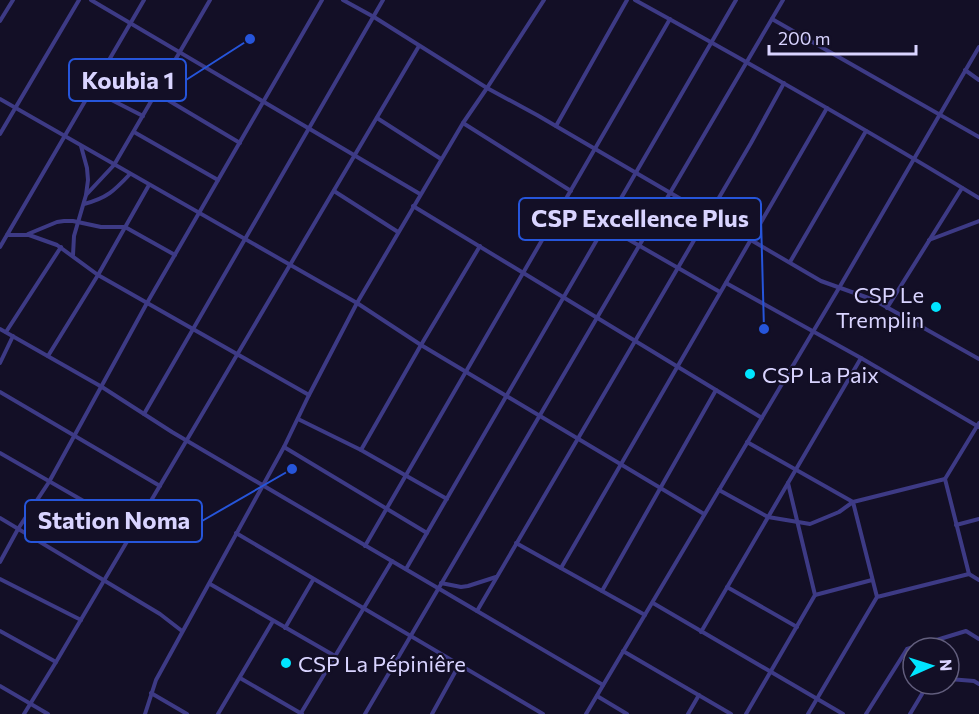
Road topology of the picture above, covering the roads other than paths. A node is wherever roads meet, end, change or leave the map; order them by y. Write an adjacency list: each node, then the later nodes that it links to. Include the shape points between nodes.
1 (13, 0): 17 (street)
2 (79, 0): 32 (street)
3 (91, 0): 18 (street)
4 (144, 0): 18 (street)
5 (210, 0): 22 (street)
6 (322, 0): 31 (street)
7 (343, 0): 14 (street)
8 (383, 0): 14 (street)
9 (542, 0): 27 (street)
10 (627, 0): 38 (street)
11 (635, 0): 16 (street)
12 (736, 0): 19 (street)
13 (783, 0): 15 (street)
14 (374, 17): 20 (street); 39 (street)
15 (772, 19): 23 (street); 34 (street)
16 (670, 20): 19 (street); 47 (street)
17 (0, 21)
18 (130, 23): 22 (street); 28 (street)
19 (711, 42): 23 (street); 52 (street)
20 (419, 46): 27 (street); 36 (street)
21 (979, 47): 24 (street)
22 (180, 52): 29 (street); 31 (street)
23 (747, 62): 26 (street); 59 (street)
24 (965, 70): 25 (street); 34 (street)
25 (979, 80)
26 (784, 83): 33 (street); 66 (street)
27 (487, 88): 37 (street); 38 (street)
28 (92, 90): 35 (street); 43 (street)
29 (156, 93): 35 (street); 45 (street)
30 (0, 99): 32 (street)
31 (264, 102): 39 (street); 45 (street)
32 (15, 108): 42 (street); 43 (street)
33 (827, 108): 40 (street); 75 (street)
34 (939, 114): 44 (street); 49 (street)
35 (143, 116): 41 (street)
36 (376, 118): 48 (street); 50 (street)
37 (463, 123): 50 (street); 58 (street)
38 (556, 126): 47 (street)
39 (309, 129): 48 (street); 74 (street)
40 (866, 131): 49 (street); 83 (street)
41 (134, 132): 51 (street); 54 (street)
42 (0, 134)
43 (64, 136): 46 (street); 73 (street)
44 (979, 137)
45 (240, 143): 54 (street)
46 (81, 145): 51 (street); 61 (street, via 87,168)
47 (595, 149): 52 (street); 58 (street)
48 (355, 155): 57 (street); 60 (street)
49 (914, 158): 56 (street); 89 (street)
50 (441, 159): 60 (street)
51 (114, 165): 53 (street); 61 (street)
52 (636, 173): 59 (street); 69 (street)
53 (130, 174): 55 (street); 63 (street, via 102,199)
54 (218, 180): 65 (street)
55 (149, 185): 65 (street); 70 (street)
56 (962, 188): 62 (street); 76 (street)
57 (334, 191): 71 (street); 84 (street)
58 (571, 191): 86 (street)
59 (670, 193): 66 (street); 77 (street)
60 (420, 194): 64 (street)
61 (87, 195): 63 (street)
62 (979, 198)
63 (84, 204): 68 (street)
64 (413, 206): 71 (street); 78 (street)
65 (199, 213): 74 (street); 82 (street)
66 (709, 215): 75 (street); 85 (street)
67 (979, 221): 76 (street)
68 (78, 223): 70 (street); 72 (street, via 57,222); 81 (street)
69 (605, 226): 77 (street); 91 (street)
70 (125, 227): 82 (street); 87 (street)
71 (398, 232): 93 (street)
72 (27, 234): 73 (street); 80 (street)
73 (7, 235): 79 (street)
74 (245, 240): 84 (street); 97 (street)
75 (751, 240): 83 (street); 88 (street)
76 (929, 240): 94 (street)
77 (639, 245): 85 (street); 95 (street)
78 (480, 246): 86 (street); 102 (street)
79 (0, 247)
80 (61, 247): 81 (street); 99 (street)
81 (73, 255): 87 (street)
82 (175, 255): 92 (street)
83 (790, 262): 89 (street)
84 (290, 265): 93 (street); 103 (street)
85 (678, 268): 90 (street); 101 (street)
86 (523, 273): 91 (street); 109 (street)
87 (98, 275): 92 (street); 104 (street)
88 (726, 283): 90 (street); 98 (street)
89 (839, 288): 94 (street); 98 (street)
90 (720, 292): 108 (street)
91 (564, 297): 95 (street); 114 (street)
92 (147, 303): 97 (street); 110 (street)
93 (357, 303): 102 (street); 113 (street)
94 (887, 308): 106 (street)
95 (597, 318): 101 (street); 116 (street)
96 (0, 329): 99 (street)
97 (194, 330): 103 (street); 115 (street)
98 (813, 331): 105 (street); 117 (street)
99 (6, 332): 100 (street)
100 (13, 336): 104 (street); 107 (street)
101 (635, 341): 108 (street); 121 (street)
102 (421, 345): 109 (street); 125 (street)
103 (237, 355): 113 (street); 122 (street)
104 (48, 357): 110 (street)
105 (861, 358): 119 (street); 128 (street)
106 (979, 359)
107 (0, 363)
108 (677, 367): 111 (street); 127 (street)
109 (466, 372): 114 (street); 129 (street)
110 (102, 387): 115 (street); 120 (street)
111 (716, 390): 117 (street); 135 (street)
112 (0, 392): 120 (street)
113 (309, 395): 118 (street)
114 (507, 396): 116 (street); 137 (street)
115 (144, 414): 122 (street)
116 (540, 416): 121 (street); 163 (street)
117 (762, 418): 123 (street)
118 (297, 419): 124 (street); 125 (street)
119 (978, 425): 130 (street)
120 (74, 435): 131 (street); 133 (street)
121 (578, 438): 127 (street); 150 (street)
122 (187, 441): 133 (street); 134 (street)
123 (747, 442): 128 (street); 136 (street)
124 (284, 447): 134 (street); 139 (street)
125 (361, 450): 129 (street)
126 (0, 453): 131 (street)
127 (621, 464): 135 (street); 154 (street)
128 (796, 469): 132 (street); 138 (street)
129 (406, 476): 137 (street); 139 (street)
130 (945, 479): 138 (street); 145 (street)
131 (49, 482): 146 (street); 147 (street)
132 (788, 483): 141 (street); 144 (street)
133 (160, 486): 147 (street)
134 (264, 486): 148 (street); 151 (street)
135 (661, 488): 140 (street); 167 (street)
136 (719, 490): 140 (street); 141 (street)
137 (447, 500): 149 (street)
138 (853, 502): 144 (street, via 810,524); 160 (street)
139 (387, 509): 149 (street); 151 (street)
140 (704, 514): 170 (street)
141 (768, 517): 144 (street); 165 (street)
142 (0, 518): 146 (street)
143 (979, 519): 145 (street)
144 (798, 523): 168 (street)
145 (956, 525): 156 (street)
146 (18, 529): 153 (street); 162 (street)
147 (134, 530): 162 (street)
148 (236, 533): 159 (street); 164 (street)
149 (427, 533): 155 (street)
150 (516, 543): 154 (street); 157 (street)
151 (366, 546): 152 (street)
152 (392, 561): 155 (street); 171 (street)
153 (0, 562)
154 (561, 568): 167 (street)
155 (406, 569): 166 (street)
156 (969, 574): 161 (street); 169 (street)
157 (497, 576): 163 (street, via 461,587); 172 (street)
158 (0, 579): 174 (street)
159 (314, 580): 171 (street); 177 (street)
160 (872, 580): 168 (street); 169 (street)
161 (979, 580)
162 (104, 581): 174 (street); 179 (street)
163 (441, 583): 166 (street)
164 (210, 585): 175 (street); 179 (street)
165 (727, 587): 176 (street); 180 (street)
166 (438, 588): 172 (street); 181 (street)
167 (602, 591): 173 (street)
168 (815, 595): 176 (street)
169 (876, 597): 197 (street)
170 (652, 603): 173 (street); 180 (street)
171 (364, 609): 181 (street); 184 (street)
172 (477, 611): 191 (street)
173 (645, 615): 183 (street)
174 (81, 620): 185 (street)
175 (273, 621): 177 (street); 188 (street)
176 (797, 627): 187 (street)
177 (285, 628): 184 (street)
178 (0, 631): 185 (street)
179 (182, 631): 193 (street)
180 (701, 632): 187 (street)
181 (410, 636): 186 (street); 205 (street)
182 (979, 639): 215 (street, via 966,631 907,649)
183 (623, 651): 191 (street); 194 (street)
184 (335, 656): 199 (street)
185 (56, 662): 198 (street)
186 (459, 665): 206 (street); 207 (street)
187 (771, 672): 197 (street); 212 (street)
188 (240, 678): 199 (street); 204 (street)
189 (961, 680): 190 (street)
190 (979, 684)
191 (603, 685): 195 (street)
192 (0, 686): 198 (street)
193 (151, 693): 202 (street); 203 (street)
194 (699, 695): 210 (street); 211 (street)
195 (597, 696): 208 (street); 209 (street)
196 (920, 696): 216 (street)
197 (817, 699): 213 (street); 214 (street)
198 (30, 704): 200 (street); 201 (street)
199 (302, 713)
200 (24, 714)
201 (48, 714)
202 (145, 714)
203 (187, 714)
204 (218, 714)
205 (365, 714)
206 (432, 714)
207 (543, 714)
208 (586, 714)
209 (627, 714)
210 (688, 714)
211 (731, 714)
212 (746, 714)
213 (808, 714)
214 (843, 714)
215 (866, 714)
216 (910, 714)

